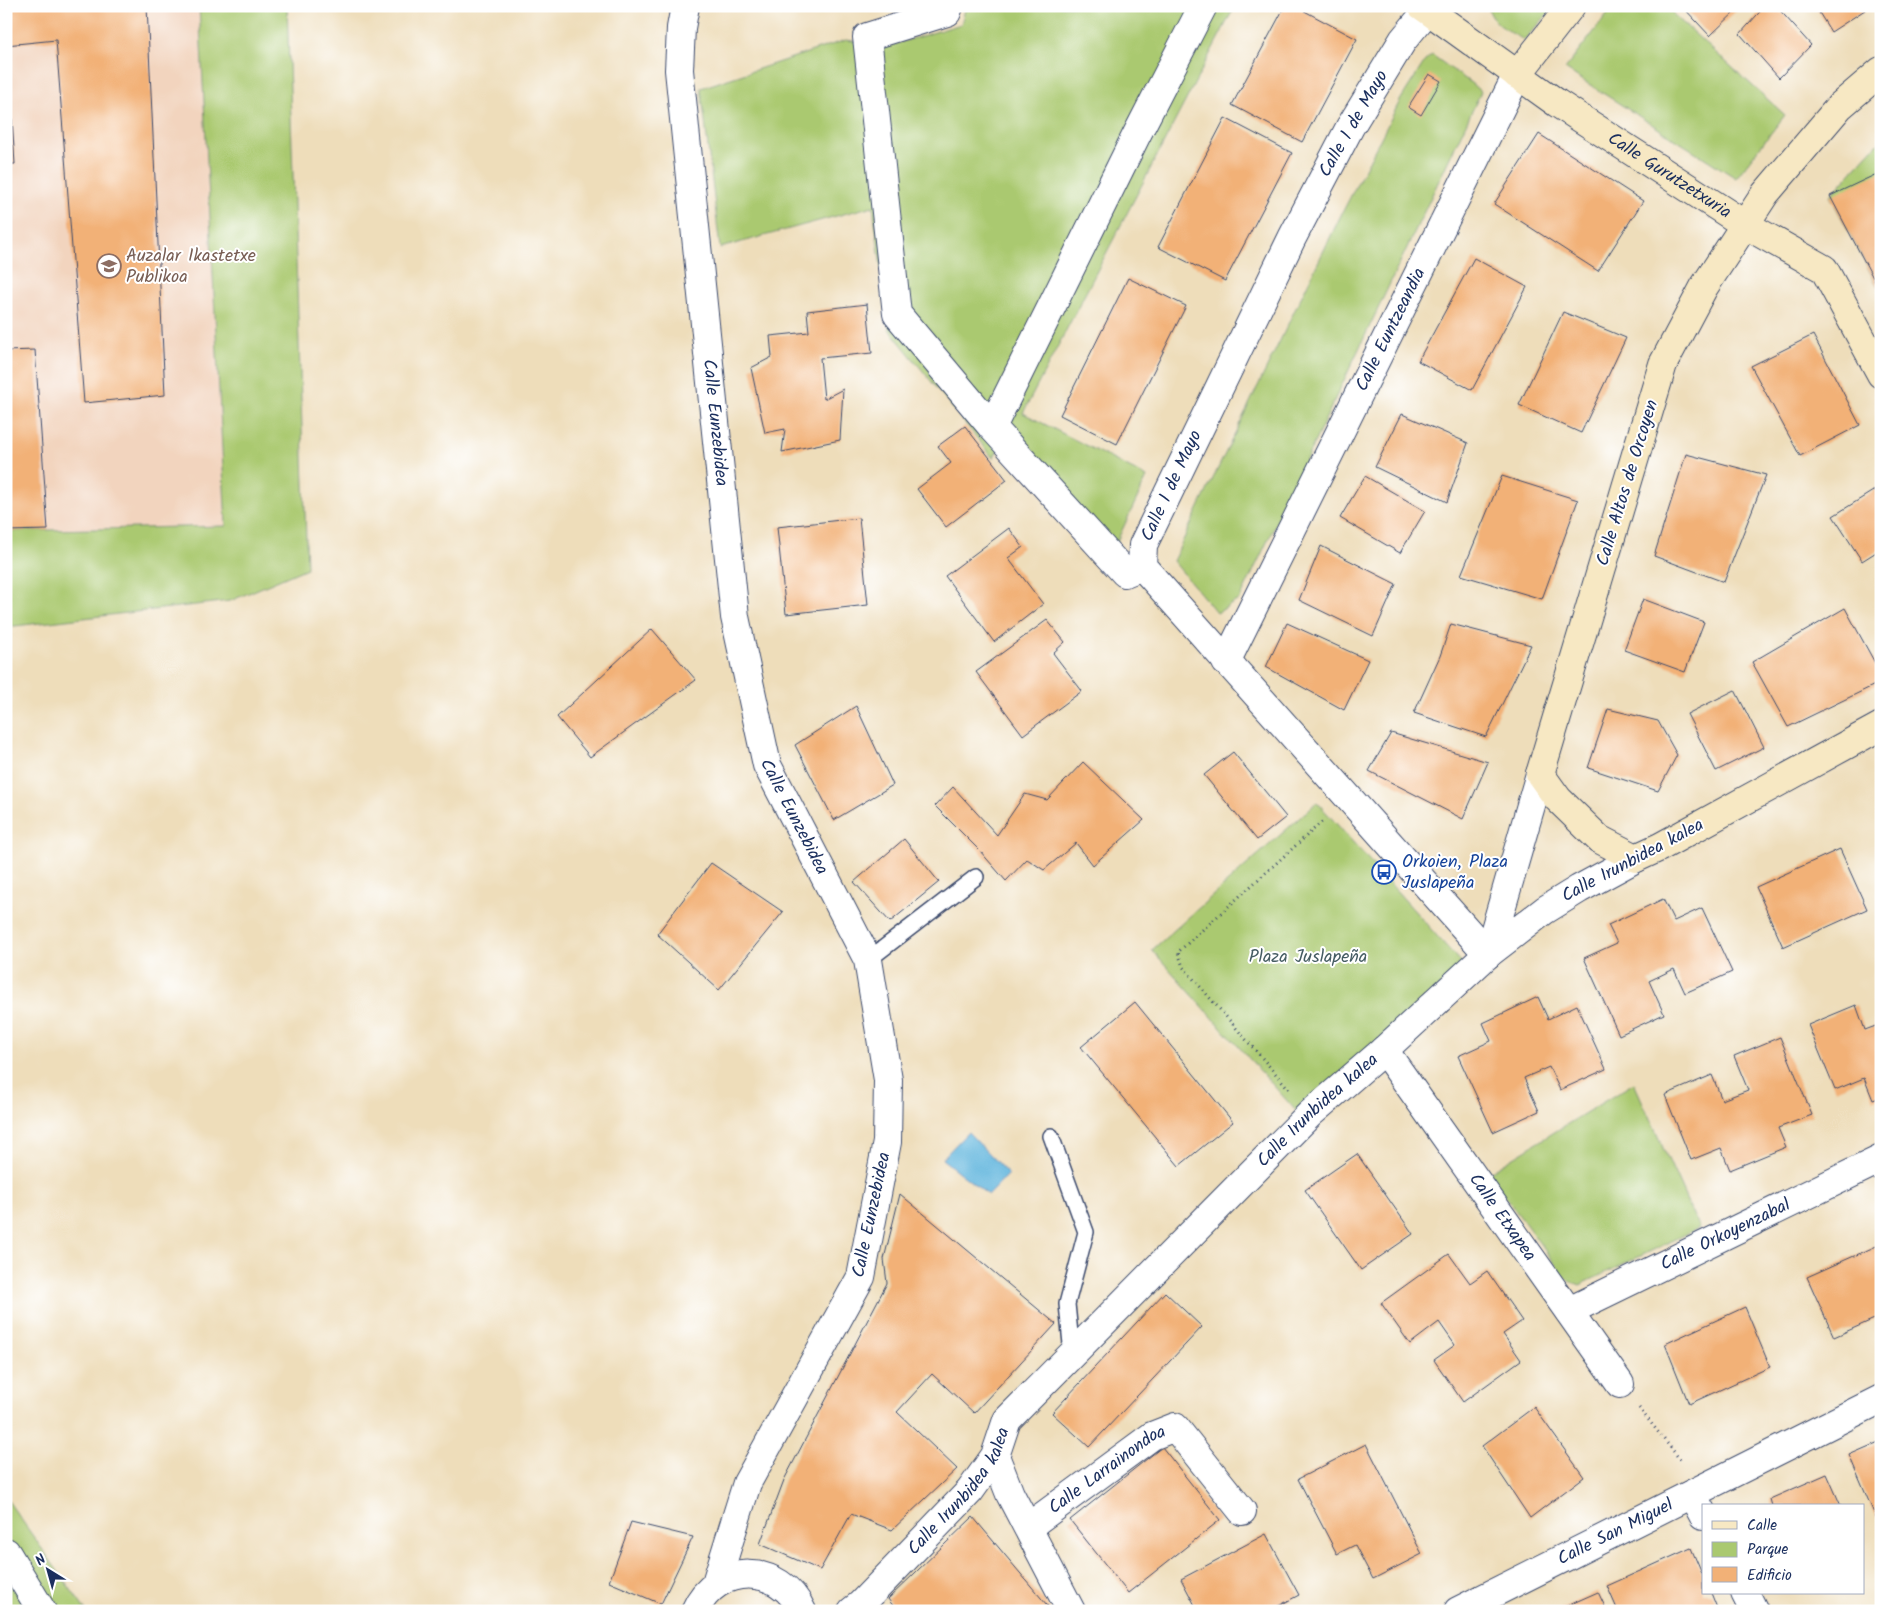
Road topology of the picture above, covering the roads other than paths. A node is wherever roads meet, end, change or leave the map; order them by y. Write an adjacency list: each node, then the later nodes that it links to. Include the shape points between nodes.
1 (685, 6): 18 (street, Calle Eunzebidea, via 679,70 735,617 768,765)
2 (949, 6): 10 (street, via 948,12 867,37 897,314)
3 (1203, 6): 10 (street)
4 (1571, 6): 7 (street, Calle Euntzeandia)
5 (1427, 8): 7 (street, Calle Gurutzetxuria); 11 (street, Calle 1 de Mayo, via 1403,40 1350,127 1292,238 1143,545)
6 (1881, 71): 8 (street, Calle Altos de Orcoyen, via 1840,106 1765,194)
7 (1517, 75): 8 (street, Calle Gurutzetxuria); 12 (street, Calle Euntzeandia)
8 (1744, 224): 9 (street, Calle Gurutzetxuria, via 1824,269); 14 (street, Calle Altos de Orcoyen, via 1704,287 1663,364)
9 (1881, 374)
10 (992, 427): 11 (street, via 1125,573)
11 (1142, 566): 12 (street, Calle 1 de Mayo)
12 (1226, 662): 17 (street, Calle 1 de Mayo)
13 (1881, 726): 15 (street, Calle Irunbidea kalea)
14 (1540, 774): 15 (street, via 1558,799 1599,839); 17 (street, Calle Altos de Orcoyen)
15 (1636, 858): 17 (street, Calle Irunbidea kalea, via 1545,910)
16 (976, 877): 18 (lane)
17 (1488, 954): 19 (street, Calle Irunbidea kalea)
18 (868, 960): 31 (street, Calle Eunzebidea, via 888,1080 887,1142 861,1277 747,1483)
19 (1384, 1050): 22 (street, Calle Etxapea); 23 (street, Calle Irunbidea kalea, via 1310,1114)
20 (1051, 1136): 23 (lane, via 1086,1232 1067,1304)
21 (1881, 1160): 22 (street, Calle Orkoyenzabal)
22 (1569, 1311): 24 (street, Calle Etxapea)
23 (1072, 1354): 26 (street, Calle Irunbidea kalea, via 1007,1420)
24 (1620, 1384)
25 (1881, 1399): 27 (street, Calle San Miguel)
26 (994, 1456): 29 (street); 36 (street, Calle Irunbidea kalea, via 970,1491)
27 (1698, 1504): 38 (street, Calle San Miguel)
28 (1242, 1511): 29 (street, Calle Larrainondoa, via 1175,1428 1152,1436)
29 (1028, 1527): 37 (street)
30 (6, 1552): 33 (street)
31 (716, 1583): 34 (street, via 701,1598); 35 (street, via 735,1576 756,1574 766,1577 784,1586 798,1601)
32 (1746, 1594): 39 (street)
33 (42, 1611)
34 (695, 1611)
35 (802, 1611)
36 (852, 1611)
37 (1071, 1611)
38 (1458, 1611)
39 (1754, 1611)

